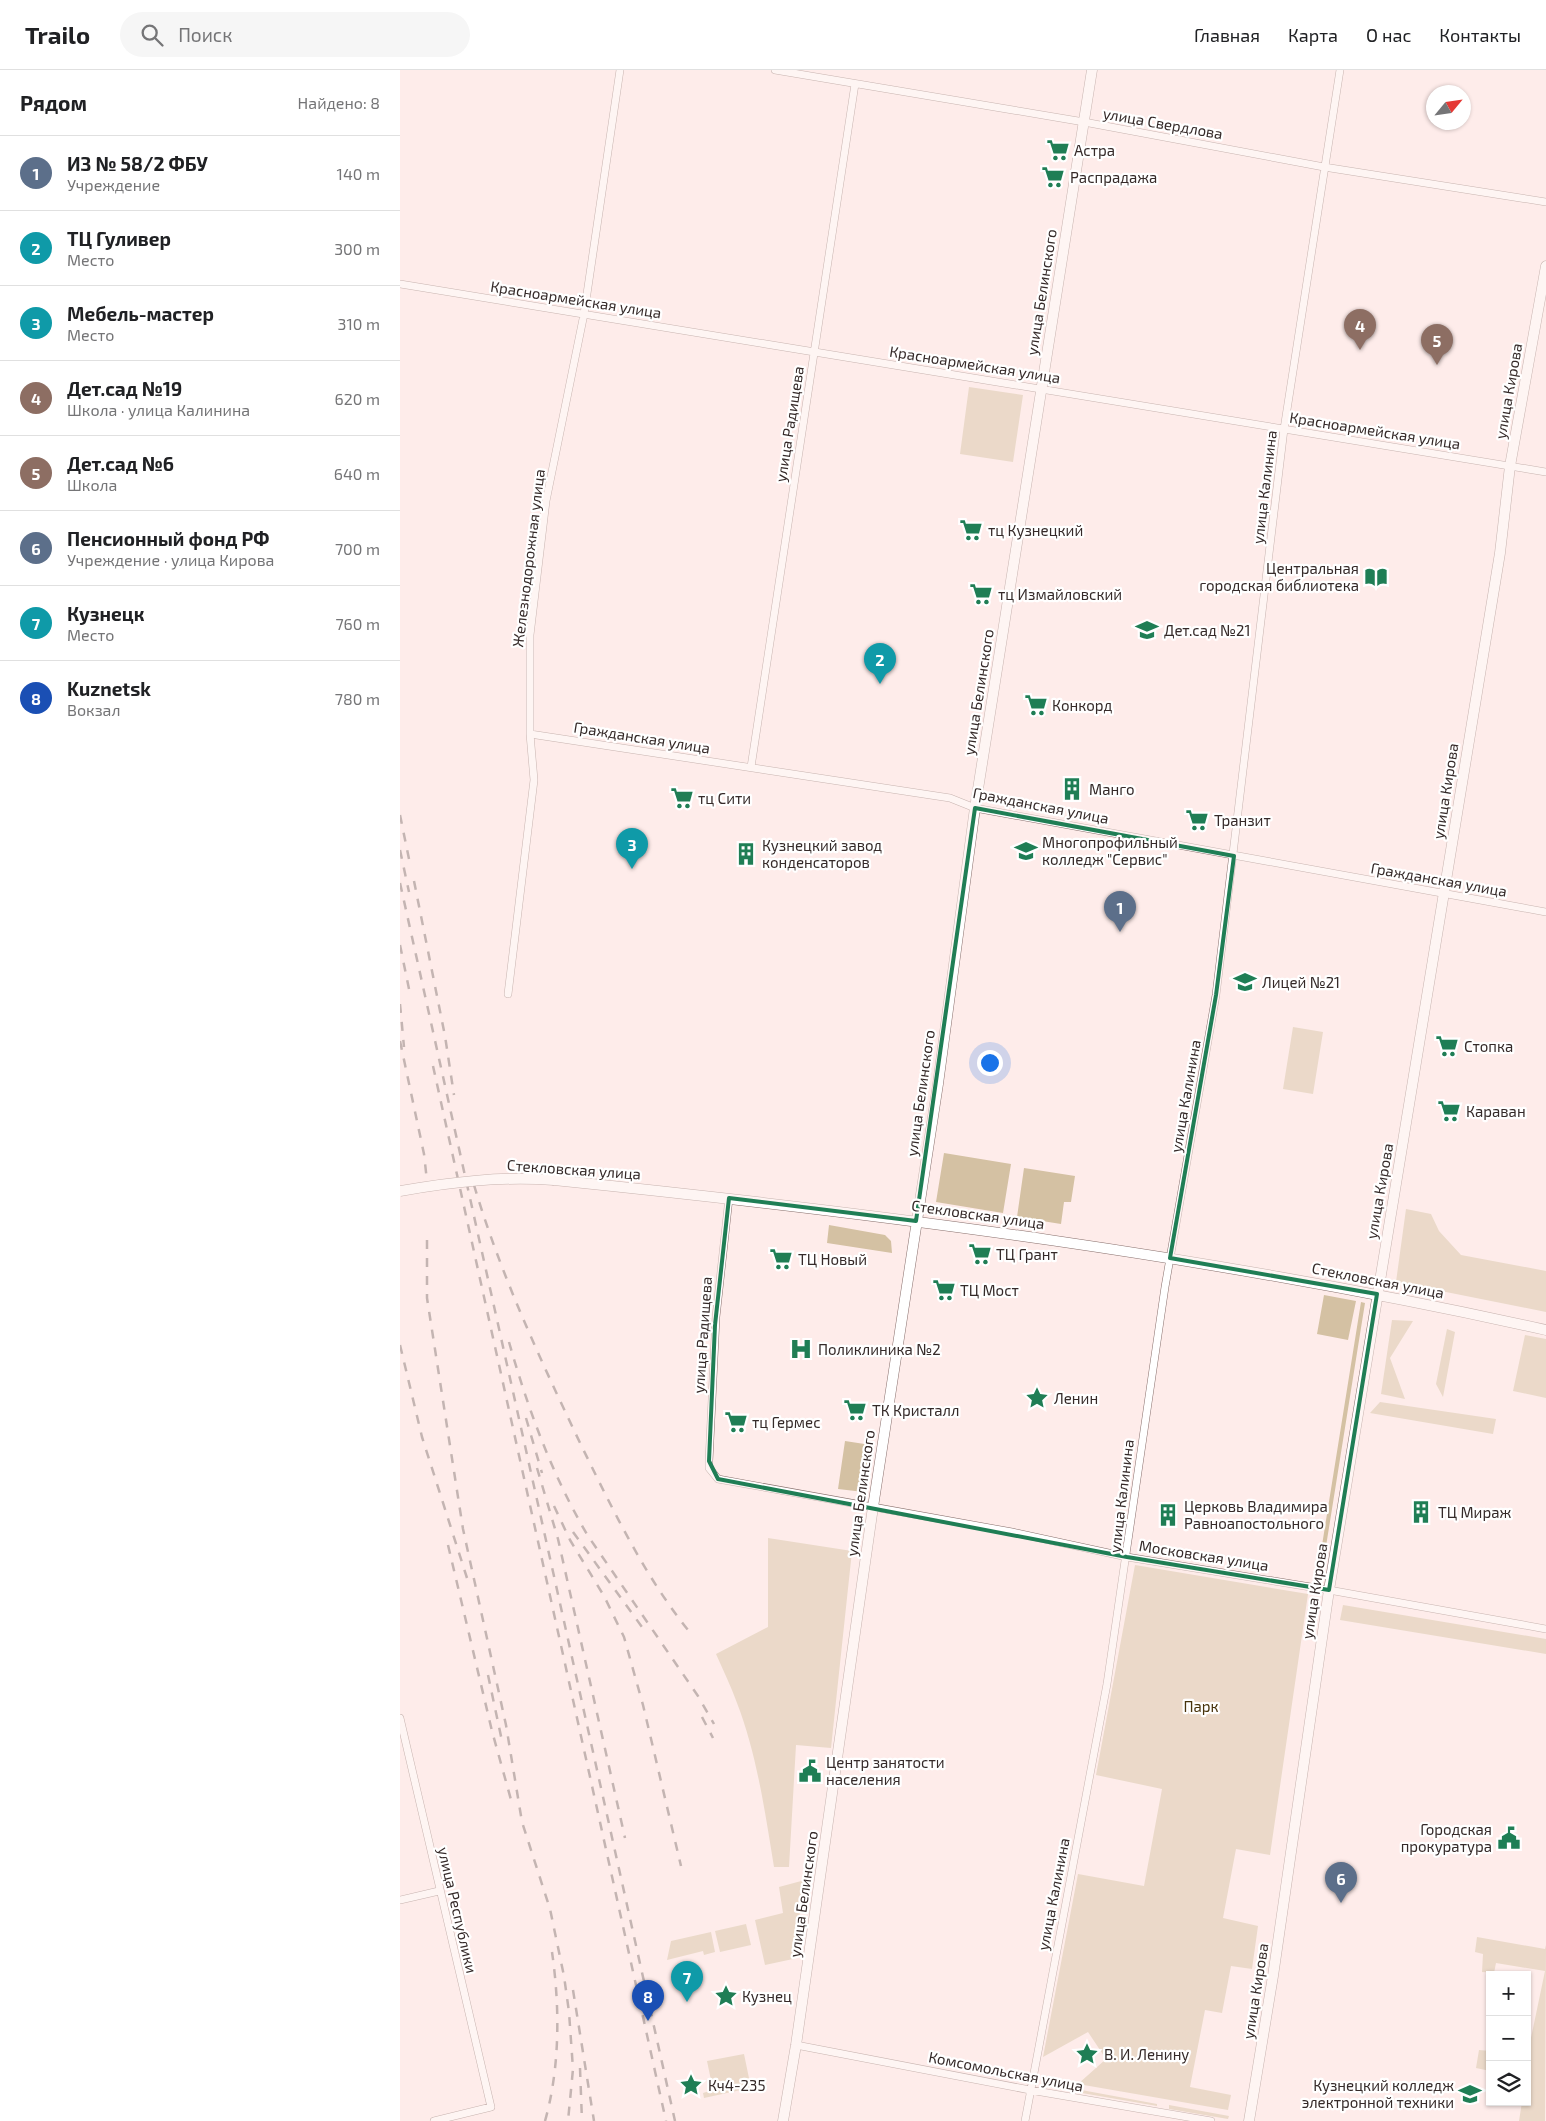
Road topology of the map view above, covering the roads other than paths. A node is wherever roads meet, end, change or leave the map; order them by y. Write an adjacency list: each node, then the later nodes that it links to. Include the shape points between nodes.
1 (620, 70): 11 (street, Железнодорожная улица)
2 (775, 70): 5 (street, улица Свердлова)
3 (1092, 70): 6 (street, улица Белинского)
4 (1340, 70): 7 (street, улица Калинина)
5 (855, 84): 6 (street, улица Свердлова); 12 (street, улица Радищева)
6 (1084, 122): 7 (street, улица Свердлова); 13 (street, улица Белинского)
7 (1324, 166): 8 (street, улица Свердлова); 14 (street, улица Калинина)
8 (1546, 202)
9 (1546, 266): 15 (street, улица Кирова)
10 (400, 284): 11 (street, Красноармейская улица)
11 (584, 314): 12 (street, Красноармейская улица); 17 (street, Железнодорожная улица, via 544,511 530,635)
12 (813, 352): 13 (street, Красноармейская улица); 18 (street, улица Радищева)
13 (1040, 389): 14 (street, Красноармейская улица); 19 (street, улица Белинского)
14 (1284, 429): 15 (street, Красноармейская улица); 20 (street, улица Калинина)
15 (1510, 466): 16 (street, Красноармейская улица); 21 (street, улица Кирова, via 1500,553)
16 (1546, 472)
17 (530, 734): 18 (street, Гражданская улица); 23 (street, Железнодорожная улица, via 534,780)
18 (751, 767): 19 (street, Гражданская улица, via 950,798)
19 (975, 808): 20 (street, Гражданская улица); 26 (street, улица Белинского)
20 (1234, 856): 21 (street, Гражданская улица); 27 (street, улица Калинина, via 1216,995)
21 (1444, 894): 22 (street, Гражданская улица); 28 (street, улица Кирова)
22 (1546, 912)
23 (508, 994)
24 (400, 1191): 25 (street, Стекловская улица, bridge, via 514,1177)
25 (729, 1198): 26 (street, Стекловская улица); 30 (street, улица Радищева, via 716,1317 709,1461)
26 (916, 1221): 27 (street, Стекловская улица); 31 (street, улица Белинского)
27 (1170, 1258): 28 (street, Стекловская улица); 32 (street, улица Калинина, via 1128,1528)
28 (1377, 1294): 29 (street, Стекловская улица); 33 (street, улица Кирова)
29 (1546, 1330)
30 (713, 1474): 31 (street, Московская улица, via 723,1481)
31 (873, 1507): 32 (street, Московская улица); 38 (street, улица Белинского)
32 (1127, 1557): 33 (street, Московская улица); 39 (street, улица Калинина, via 1107,1684)
33 (1329, 1590): 34 (street, Московская улица); 44 (street, улица Кирова)
34 (1546, 1629)
35 (400, 1718): 36 (street, улица Республики)
36 (439, 1891): 37 (street); 40 (street, улица Республики, via 491,2108)
37 (400, 1900)
38 (796, 2045): 39 (street, Комсомольская улица); 41 (street, улица Белинского)
39 (1030, 2090): 42 (street, улица Калинина); 43 (street, Комсомольская улица)
40 (434, 2121)
41 (783, 2121)
42 (1025, 2121)
43 (1211, 2121)
44 (1249, 2121)

